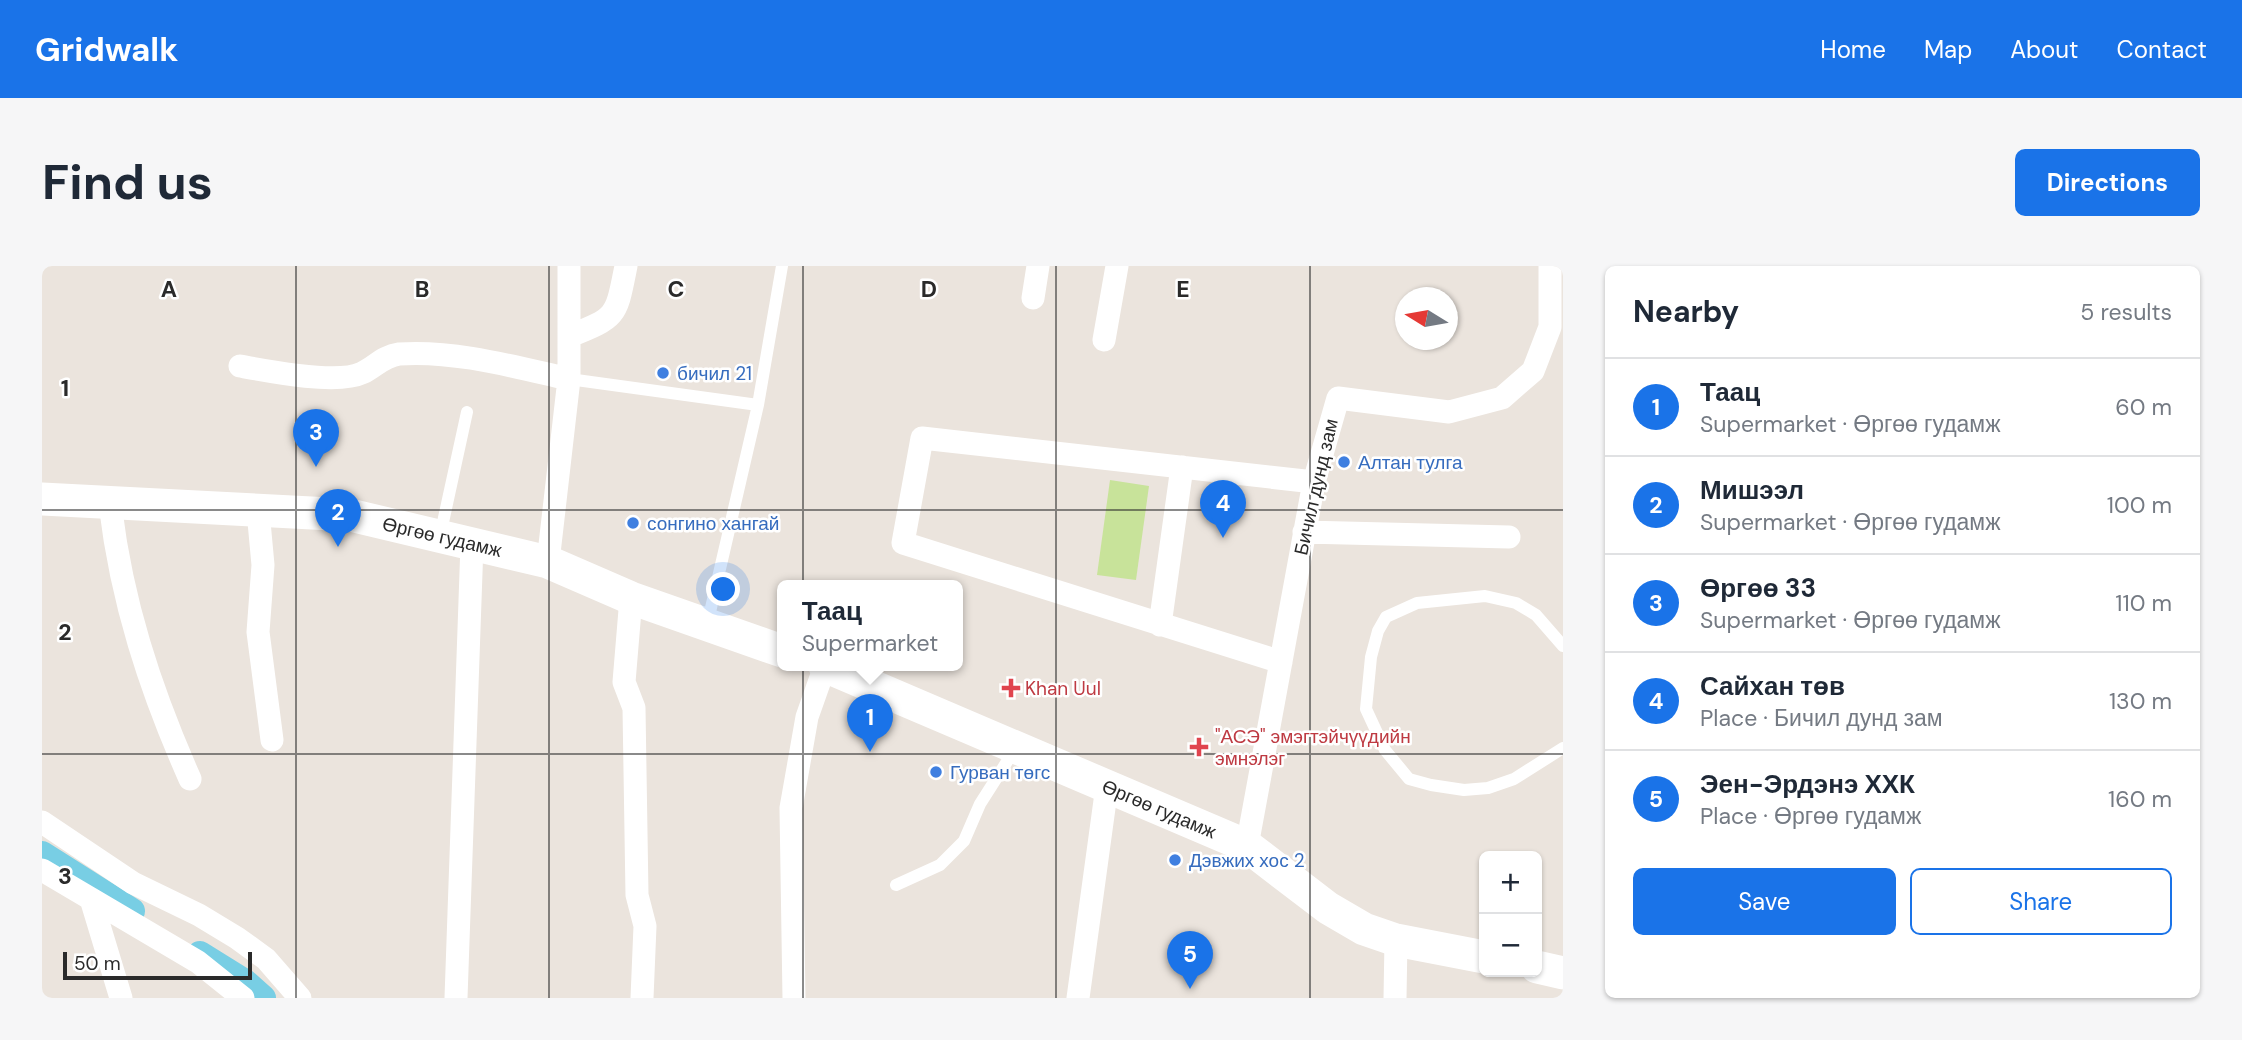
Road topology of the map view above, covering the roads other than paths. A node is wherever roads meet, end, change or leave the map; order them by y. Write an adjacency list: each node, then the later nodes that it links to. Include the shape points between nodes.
1 (569, 266): 8 (street)
2 (626, 266): 8 (street, via 618,308 604,322)
3 (782, 266): 12 (lane)
4 (1038, 266): 7 (street)
5 (1117, 266): 9 (street)
6 (1550, 266): 15 (street, Бичил дунд зам, via 1550,327 1533,371 1502,398 1449,412 1338,397)
7 (1033, 298)
8 (570, 336): 11 (street)
9 (1104, 340)
10 (240, 366): 11 (street, via 307,378 360,374 397,354 460,358)
11 (569, 379): 12 (lane); 23 (street)
12 (758, 405): 25 (lane)
13 (467, 412): 20 (lane)
14 (1182, 467): 15 (street); 26 (street); 26 (street, via 922,438 903,543)
15 (1314, 482): 19 (street, Бичил дунд зам)
16 (42, 499): 17 (street, Өргөө гудамж)
17 (110, 503): 18 (street, Өргөө гудамж); 35 (street, via 116,555 136,638 163,719)
18 (258, 511): 20 (street, Өргөө гудамж, via 350,515); 32 (street, via 263,565 258,632)
19 (1304, 532): 21 (street); 29 (street, Бичил дунд зам)
20 (440, 536): 22 (street, Өргөө гудамж)
21 (1509, 537)
22 (472, 544): 23 (street, Өргөө гудамж); 49 (street)
23 (548, 562): 24 (street, Өргөө гудамж)
24 (631, 598): 25 (street, Өргөө гудамж); 50 (street, via 624,682 634,708 637,895 645,926)
25 (707, 625): 28 (street, Өргөө гудамж)
26 (1160, 625): 29 (street)
27 (1563, 646): 34 (lane, via 1536,615 1516,603 1485,596 1418,603 1386,617 1378,631 1366,709 1385,750 1409,779 1431,785 1488,788 1514,779)
28 (777, 649)
29 (1281, 662): 38 (street, Бичил дунд зам)
30 (823, 671): 51 (street, via 807,717 791,808)
31 (837, 671): 33 (street, Өргөө гудамж)
32 (272, 740)
33 (1015, 748): 36 (street, Өргөө гудамж); 40 (lane, via 964,841 940,865)
34 (1563, 748)
35 (190, 779)
36 (1107, 786): 38 (street, Өргөө гудамж); 52 (street)
37 (42, 822): 48 (street, via 133,883 237,938 265,959)
38 (1247, 846): 42 (street, Өргөө гудамж, via 1328,908 1364,929)
39 (42, 870): 41 (street)
40 (896, 886)
41 (91, 899): 46 (street); 47 (street, via 198,962)
42 (1396, 940): 43 (street, Өргөө гудамж); 53 (street)
43 (1479, 956)
44 (1542, 968): 45 (street)
45 (1563, 973)
46 (121, 998)
47 (243, 998)
48 (300, 998)
49 (456, 998)
50 (642, 998)
51 (793, 998)
52 (1078, 998)
53 (1395, 998)

